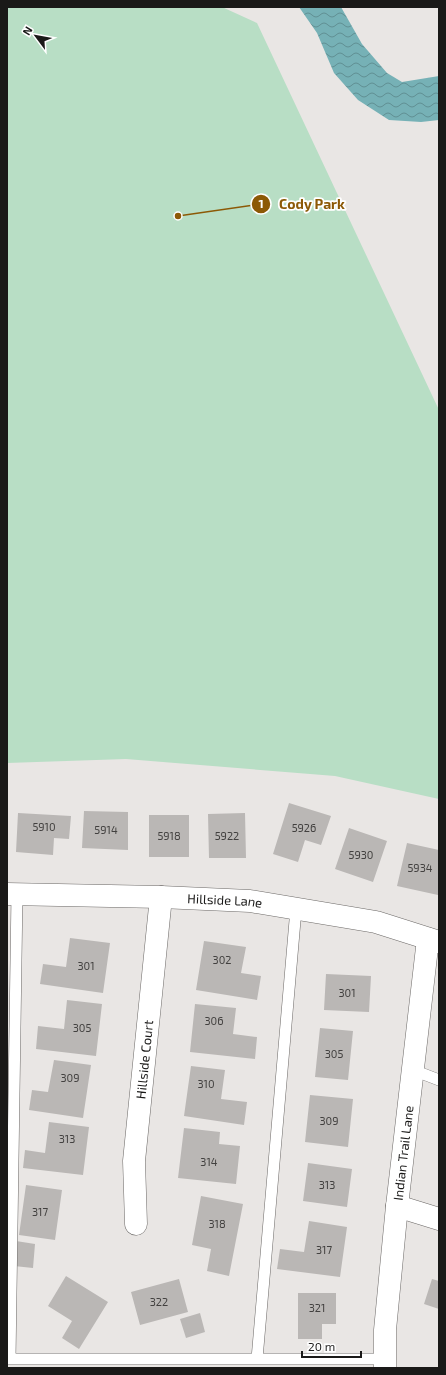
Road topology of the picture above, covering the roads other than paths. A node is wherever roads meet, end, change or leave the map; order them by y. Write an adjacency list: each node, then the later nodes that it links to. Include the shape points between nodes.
1 (12, 894): 2 (street, Hillside Lane); 10 (lane)
2 (161, 897): 3 (street, Hillside Lane, via 250,902); 9 (street, Hillside Court, via 134,1161)
3 (296, 909): 4 (street, Hillside Lane, via 376,922); 11 (lane)
4 (434, 941): 5 (street, Indian Trail Lane)
5 (413, 1070): 6 (lane); 7 (street, Indian Trail Lane)
6 (439, 1080)
7 (397, 1206): 8 (street); 12 (street, Indian Trail Lane, via 385,1330)
8 (439, 1219)
9 (136, 1224)
10 (8, 1359): 11 (lane)
11 (257, 1359): 12 (lane)
12 (385, 1363)

